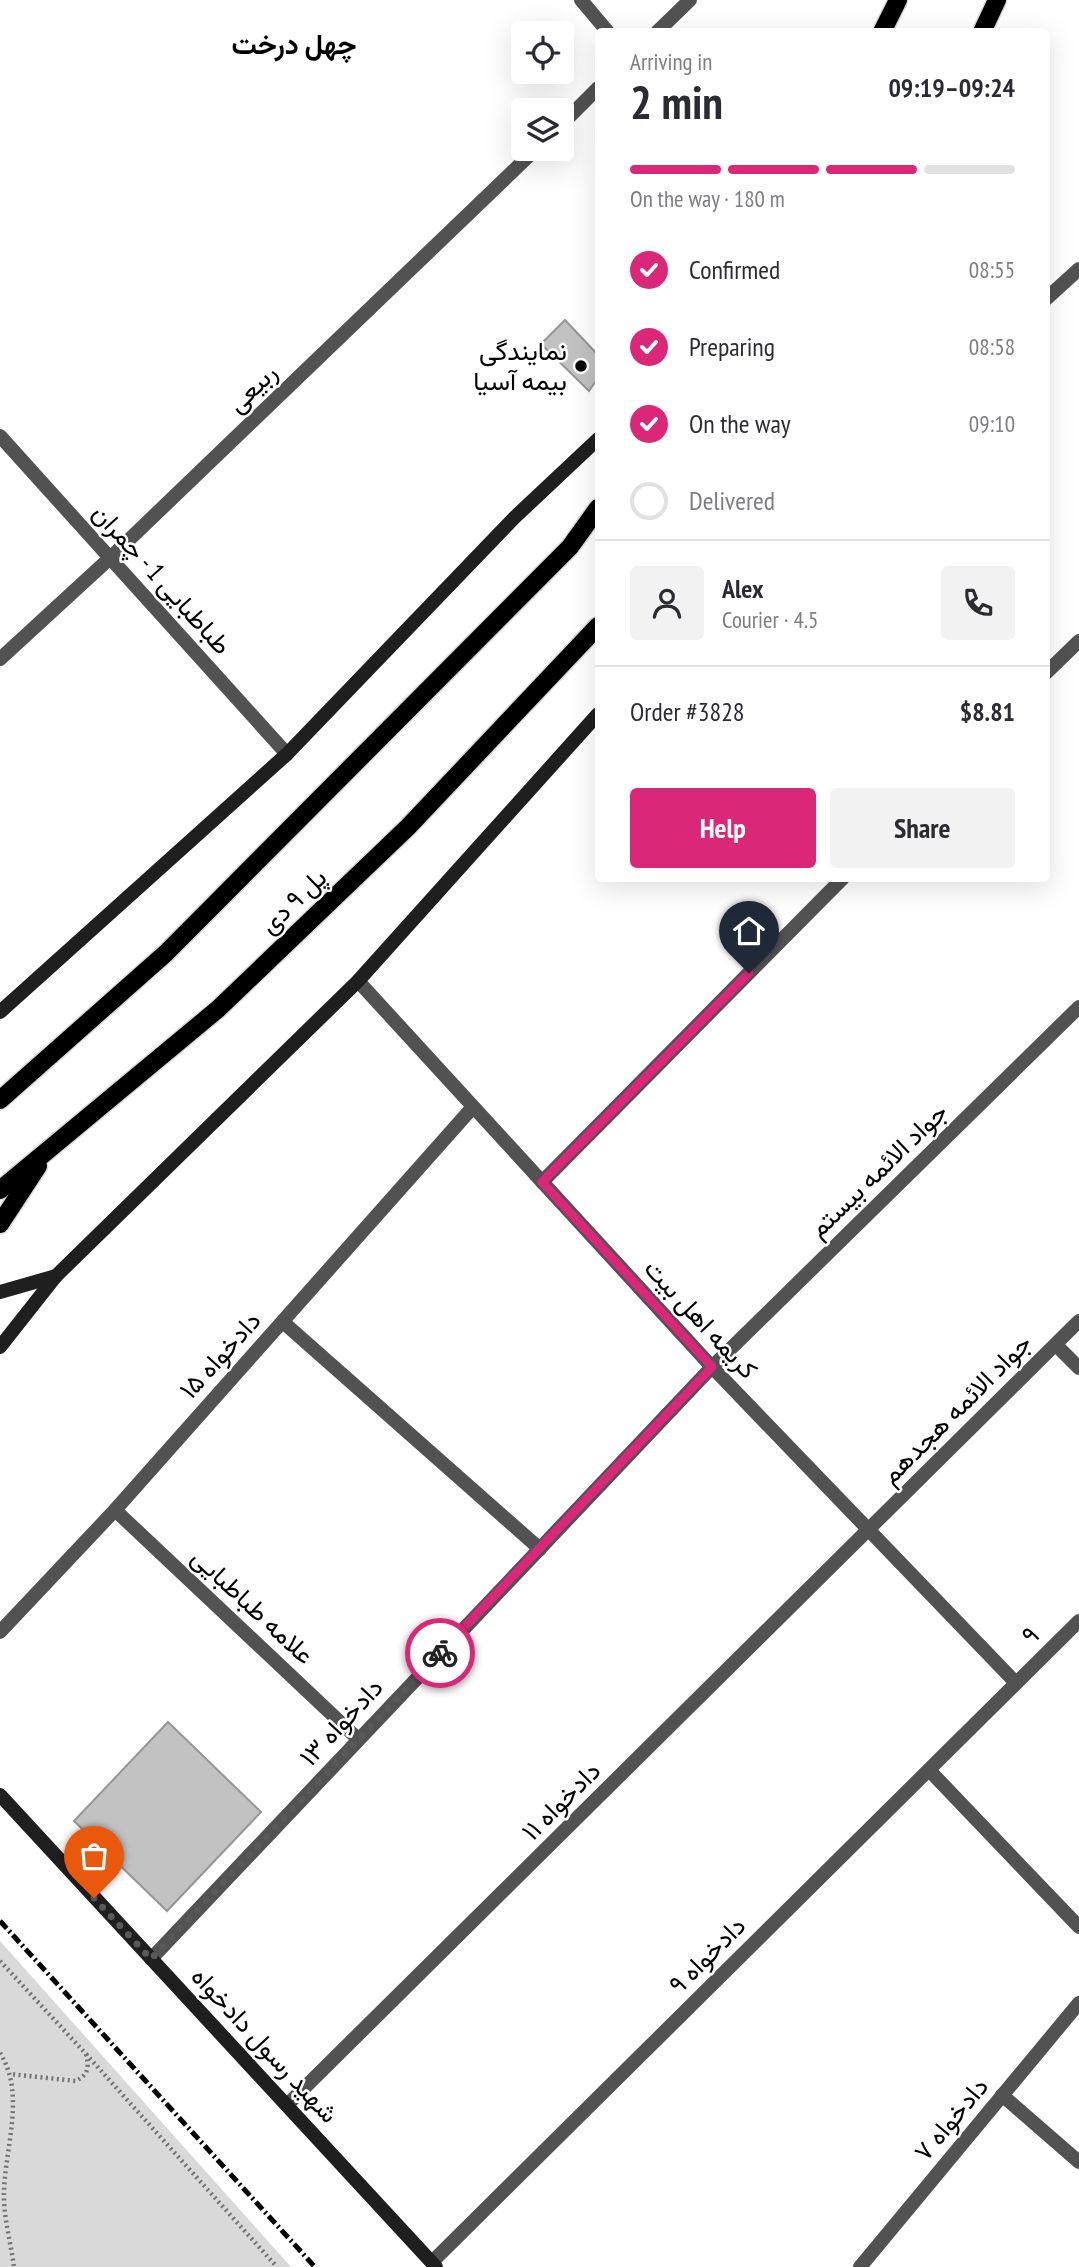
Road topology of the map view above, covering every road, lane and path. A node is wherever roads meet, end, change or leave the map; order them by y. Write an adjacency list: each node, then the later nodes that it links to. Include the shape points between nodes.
1 (581, 0): 5 (street)
2 (690, 0): 6 (street)
3 (898, 0): 7 (main road)
4 (996, 0): 8 (main road)
5 (605, 28)
6 (661, 28)
7 (884, 28)
8 (984, 28)
9 (595, 91): 10 (street)
10 (574, 112)
11 (524, 161): 17 (street, ربیعی)
12 (1079, 269): 13 (street)
13 (1050, 295)
14 (0, 436): 17 (street, طباطبایی 1 - چمران)
15 (595, 442): 23 (main road, via 514,518)
16 (595, 512): 28 (main road, via 570,547 166,953)
17 (110, 558): 20 (street, ربیعی); 23 (street, طباطبایی 1 - چمران)
18 (595, 629): 30 (main road, پل ۹ دی, via 408,827 218,1009)
19 (1079, 640): 21 (street)
20 (0, 659)
21 (1050, 669)
22 (595, 717): 25 (main road)
23 (287, 754): 27 (main road)
24 (839, 882): 31 (street)
25 (358, 981): 29 (street, کریمه اهل بیت); 34 (main road)
26 (1079, 1007): 40 (street, جواد الائمه بیستم)
27 (0, 1012)
28 (1, 1099)
29 (473, 1107): 31 (street, کریمه اهل بیت); 37 (street, دادخواه ۱۵)
30 (49, 1150): 32 (main road, پل ۹ دی); 33 (main road)
31 (542, 1182): 40 (street, کریمه اهل بیت)
32 (0, 1190)
33 (0, 1224)
34 (56, 1276): 35 (main road); 39 (main road)
35 (0, 1292)
36 (1079, 1321): 38 (street, جواد الائمه هجدهم)
37 (283, 1322): 42 (street, دادخواه ۱۵); 44 (street)
38 (1056, 1345): 41 (street); 43 (street, جواد الائمه هجدهم)
39 (0, 1347)
40 (712, 1367): 43 (street, کریمه اهل بیت); 44 (street, دادخواه ۱۳)
41 (1079, 1368)
42 (115, 1510): 46 (street, دادخواه ۱۵); 48 (street, علامه طباطبایی)
43 (869, 1532): 47 (street, کریمه اهل بیت); 59 (street, دادخواه ۱۱)
44 (540, 1549): 48 (street, دادخواه ۱۳)
45 (1079, 1621): 47 (street, ۹)
46 (0, 1632)
47 (1016, 1683): 49 (street, دادخواه ۹)
48 (358, 1739): 52 (street, دادخواه ۱۳)
49 (929, 1770): 51 (street); 61 (street, دادخواه ۹)
50 (0, 1795): 52 (main road, شهید رسول دادخواه)
51 (1079, 1927)
52 (151, 1959): 59 (main road, شهید رسول دادخواه)
53 (0, 1961): 56 (path)
54 (1079, 2003): 58 (street, دادخواه ۷)
55 (0, 2053): 57 (path)
56 (86, 2054): 57 (path, via 89,2067 76,2081); 63 (path)
57 (10, 2074): 62 (path, via 13,2103 3,2193)
58 (1002, 2095): 60 (street); 64 (street, دادخواه ۷)
59 (287, 2105): 61 (main road, شهید رسول دادخواه)
60 (1079, 2162)
61 (434, 2265)
62 (14, 2267)
63 (278, 2267)
64 (860, 2267)

